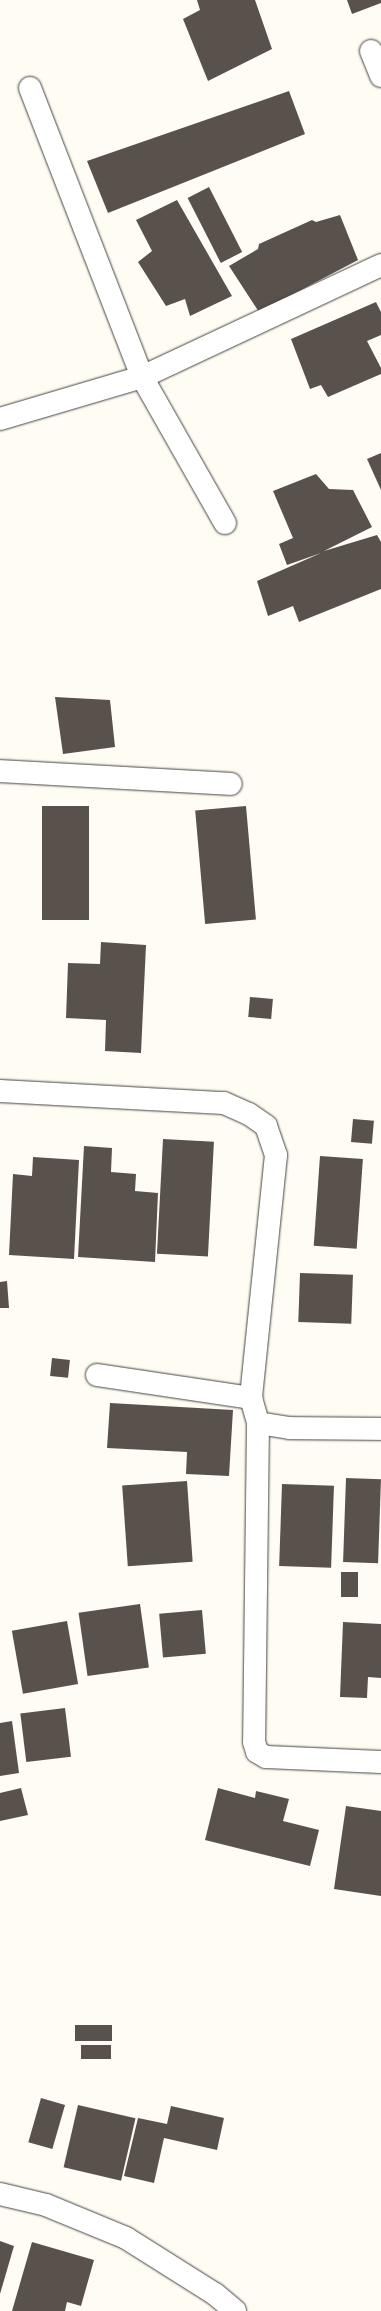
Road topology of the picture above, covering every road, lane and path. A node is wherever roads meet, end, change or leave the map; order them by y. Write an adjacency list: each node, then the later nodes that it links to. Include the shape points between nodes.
1 (371, 51): 2 (street)
2 (381, 76)
3 (30, 88): 5 (street)
4 (381, 265): 5 (street)
5 (142, 378): 6 (street); 7 (street)
6 (0, 419)
7 (225, 523)
8 (0, 771): 9 (street)
9 (231, 784)
10 (0, 1091): 12 (street, via 224,1103 249,1114 266,1126 276,1155)
11 (97, 1375): 12 (street)
12 (251, 1398): 13 (street)
13 (258, 1423): 14 (street, via 290,1428); 15 (street, via 254,1742 257,1752 266,1757)
14 (381, 1429)
15 (381, 1762)
16 (0, 2194): 17 (street, via 46,2205 126,2238 215,2294)
17 (235, 2311)

